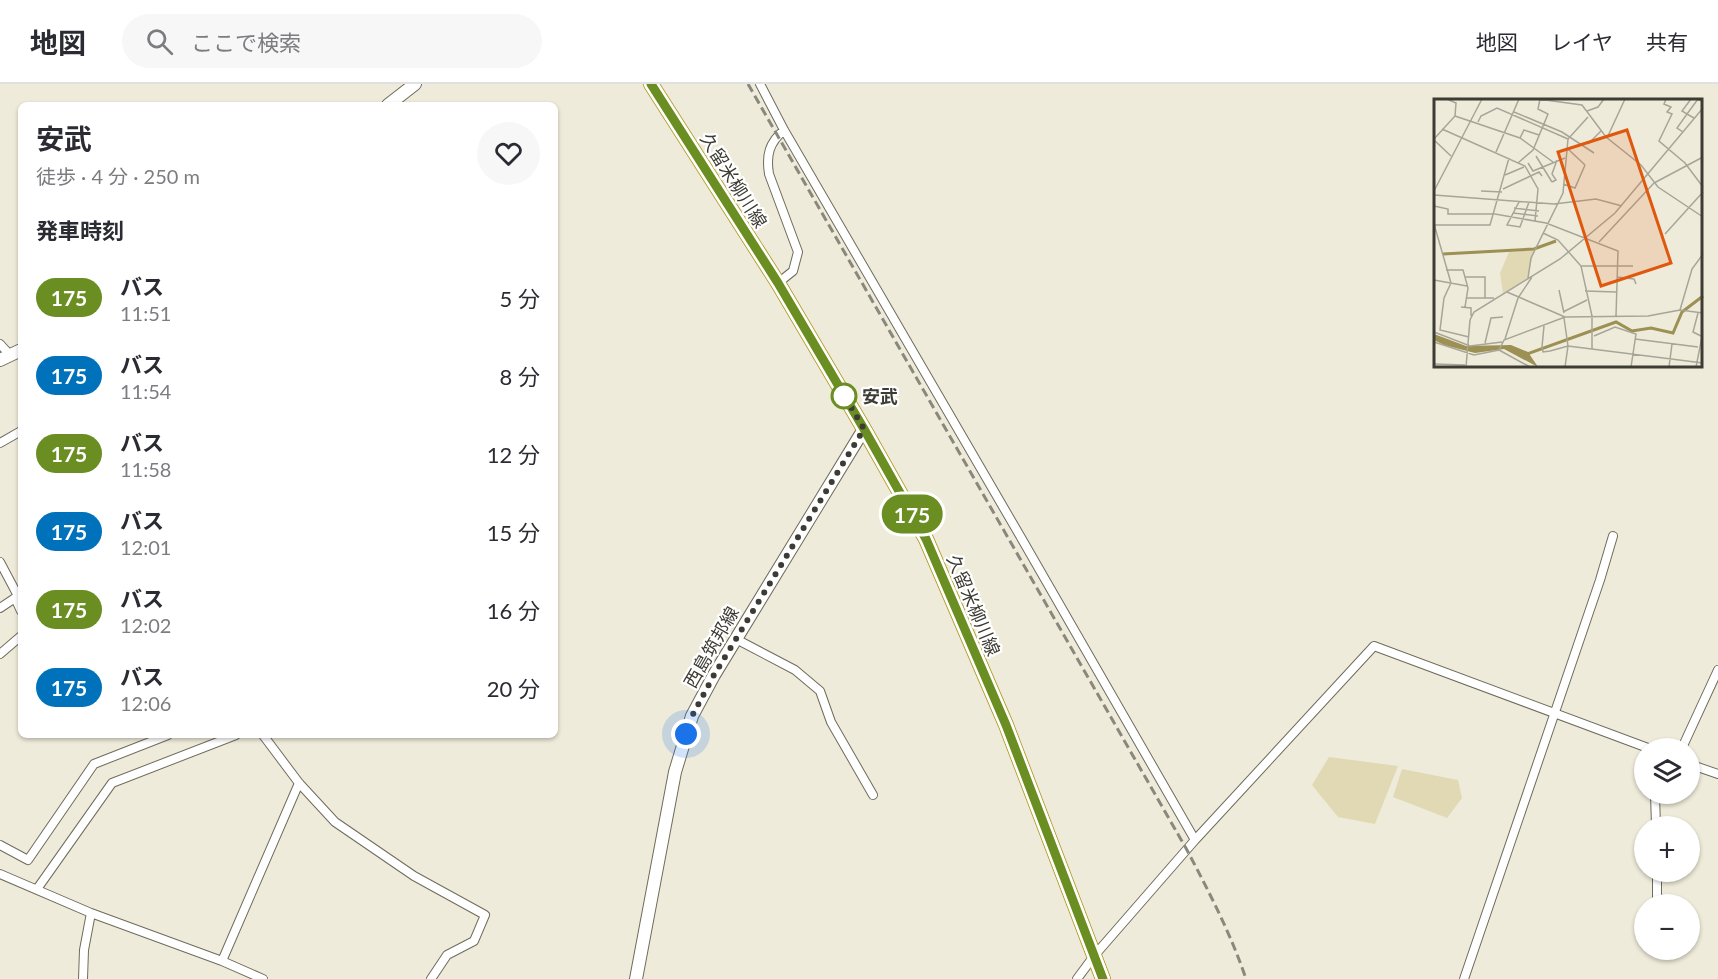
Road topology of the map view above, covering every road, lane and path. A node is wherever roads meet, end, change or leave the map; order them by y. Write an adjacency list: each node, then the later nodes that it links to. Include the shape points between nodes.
1 (415, 84): 4 (main road)
2 (651, 84): 6 (main road, 久留米柳川線)
3 (760, 84): 5 (street)
4 (392, 102)
5 (784, 130): 6 (street, via 769,148 767,161 798,252 793,272); 30 (street)
6 (778, 283): 9 (main road, 久留米柳川線)
7 (0, 344): 8 (street)
8 (10, 355)
9 (864, 429): 17 (main road, 西島筑邦線); 35 (main road, 久留米柳川線, via 926,539 1006,725)
10 (18, 433): 11 (street)
11 (0, 443)
12 (1613, 536): 20 (street)
13 (0, 562): 14 (street)
14 (18, 596): 15 (street)
15 (0, 608)
16 (18, 639): 18 (street)
17 (736, 639): 29 (street, via 795,670 820,691 831,722); 40 (main road, 西島筑邦線, via 692,716 675,772)
18 (0, 654)
19 (1718, 670): 24 (street)
20 (1553, 713): 25 (street); 30 (street, via 1374,646); 43 (street)
21 (160, 738): 31 (street, via 94,764 28,860)
22 (228, 738): 33 (street, via 112,783)
23 (265, 738): 28 (street)
24 (1687, 738)
25 (1634, 743)
26 (1700, 768): 27 (street)
27 (1718, 774)
28 (300, 783): 36 (street); 39 (street, via 335,822 414,876 485,915 474,941 447,955)
29 (873, 795)
30 (1195, 840): 35 (street)
31 (0, 845)
32 (0, 874): 33 (street)
33 (37, 890): 34 (street)
34 (91, 913): 36 (street); 37 (street)
35 (1094, 956): 41 (street); 42 (main road, 久留米柳川線)
36 (222, 962): 38 (street)
37 (83, 979)
38 (263, 979)
39 (431, 979)
40 (636, 979)
41 (1077, 979)
42 (1103, 979)
43 (1464, 979)

